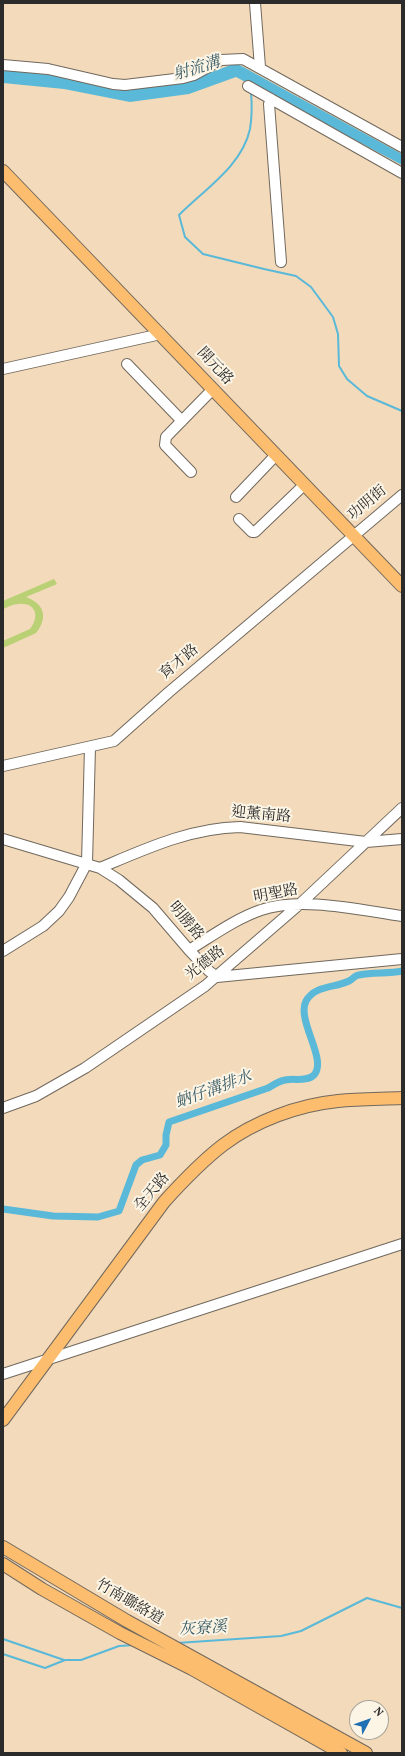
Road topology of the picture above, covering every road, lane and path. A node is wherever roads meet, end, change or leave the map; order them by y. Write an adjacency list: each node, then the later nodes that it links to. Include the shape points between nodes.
1 (255, 3): 3 (street)
2 (3, 65): 3 (street, via 48,69 125,85 183,78 221,60 234,58 244,59)
3 (260, 68): 6 (street)
4 (248, 87): 5 (street)
5 (267, 97): 8 (street); 9 (street, via 270,104)
6 (402, 147)
7 (3, 171): 10 (main road, 開元路)
8 (402, 173)
9 (281, 262)
10 (161, 334): 12 (street); 13 (main road, 開元路)
11 (127, 364): 14 (street)
12 (3, 369)
13 (213, 389): 14 (street); 15 (main road, 開元路)
14 (182, 421): 16 (street, via 166,437 165,445)
15 (276, 455): 17 (main road, 開元路); 19 (street)
16 (191, 472)
17 (304, 485): 20 (street, via 255,532); 21 (main road, 開元路)
18 (402, 495): 21 (street, 功明街)
19 (236, 497)
20 (239, 519)
21 (353, 536): 22 (main road, 開元路); 23 (street, 育才路, via 114,741)
22 (402, 586)
23 (90, 747): 24 (street, 育才路); 29 (street)
24 (3, 766)
25 (402, 808): 28 (street, 光德路)
26 (402, 839): 28 (street, 迎薰南路)
27 (3, 840): 29 (street, 明勝路)
28 (366, 842): 30 (street, 迎薰南路, via 240,826 224,827 156,844); 31 (street, 光德路)
29 (87, 863): 30 (street, 明勝路); 34 (street, via 59,910 43,926)
30 (100, 868): 33 (street, 明勝路, via 153,908)
31 (301, 903): 32 (street, 明聖路); 33 (street, 明聖路, via 261,910); 36 (street, 光德路)
32 (402, 916)
33 (188, 950): 36 (street, 明勝路, via 209,971)
34 (3, 952)
35 (402, 959): 36 (street)
36 (218, 976): 38 (street, 光德路, via 85,1068 36,1096)
37 (402, 1098): 40 (main road, 全天路, via 337,1101 281,1114 250,1128 223,1145 188,1176 164,1202)
38 (3, 1108)
39 (402, 1244): 40 (street)
40 (47, 1360): 41 (street); 42 (main road, 全天路)
41 (3, 1374)
42 (3, 1420)
43 (3, 1547): 45 (main road, 竹南聯絡道)
44 (3, 1564): 45 (main road, 竹南聯絡道, via 120,1633)
45 (195, 1665): 46 (main road, 竹南聯絡道); 47 (main road, 竹南聯絡道)
46 (342, 1753)
47 (366, 1753)

